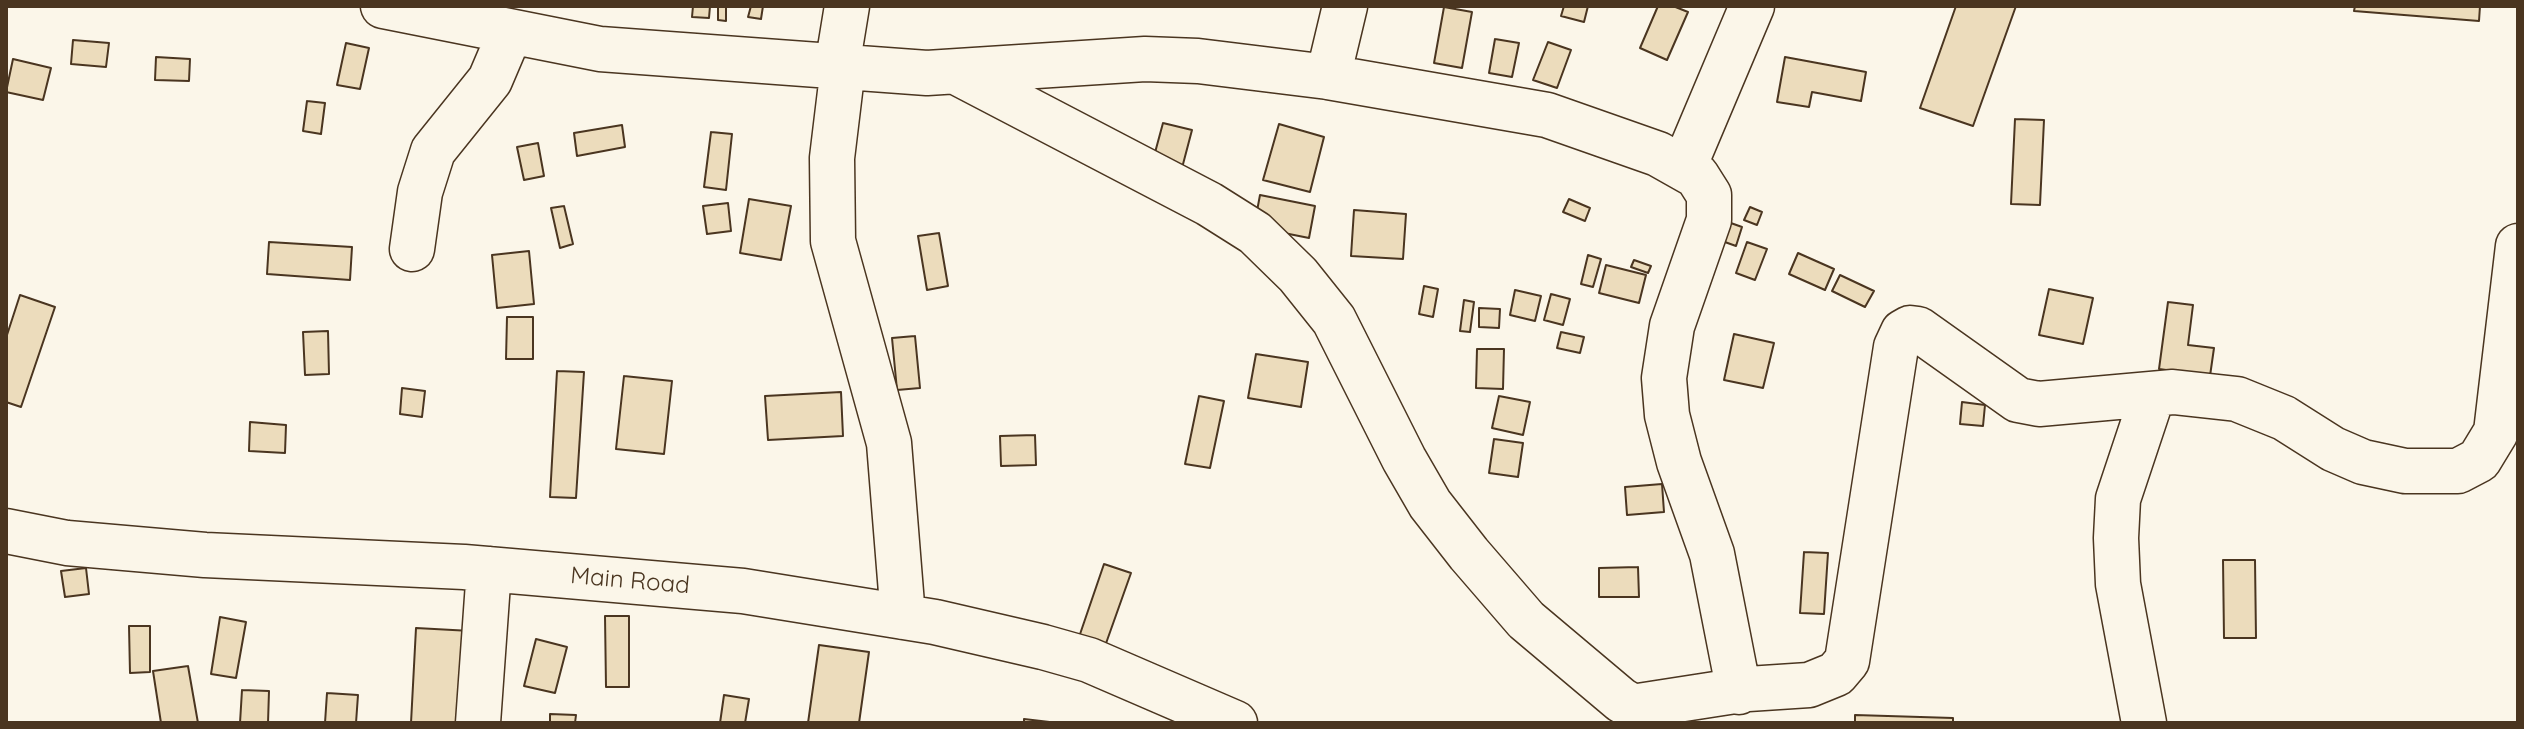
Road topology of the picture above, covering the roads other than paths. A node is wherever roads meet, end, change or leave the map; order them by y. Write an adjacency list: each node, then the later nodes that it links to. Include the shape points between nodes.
1 (383, 6): 5 (street)
2 (847, 6): 6 (street)
3 (1345, 6): 8 (street)
4 (1752, 6): 9 (street)
5 (517, 24): 6 (street, via 600,49); 11 (street, via 490,80 433,151 420,192)
6 (840, 67): 7 (street); 16 (street, via 832,158 833,241 889,443)
7 (958, 73): 8 (street, via 1145,59); 18 (street, via 1255,233 1334,320 1404,459 1469,554 1526,620)
8 (1328, 77): 9 (street, via 1547,115)
9 (1684, 167): 17 (street, via 1704,184 1711,208 1672,326 1664,378 1667,415 1712,554)
10 (2518, 246): 13 (street)
11 (412, 249)
12 (2153, 394): 13 (street, via 2237,399 2284,418 2343,454 2405,471 2468,468); 17 (street, via 2039,404 2018,400 1918,329 1903,332 1896,347 1847,661 1836,674 1809,685); 21 (street, via 2118,499 2116,538 2118,584)
13 (2507, 436)
14 (6, 531): 15 (street, Main Road, via 67,543 205,555)
15 (489, 569): 16 (street, Main Road, via 743,591); 19 (street)
16 (903, 617): 20 (street, Main Road, via 1089,660)
17 (1739, 692): 18 (street)
18 (1646, 715)
19 (478, 723)
20 (1235, 723)
21 (2144, 723)

